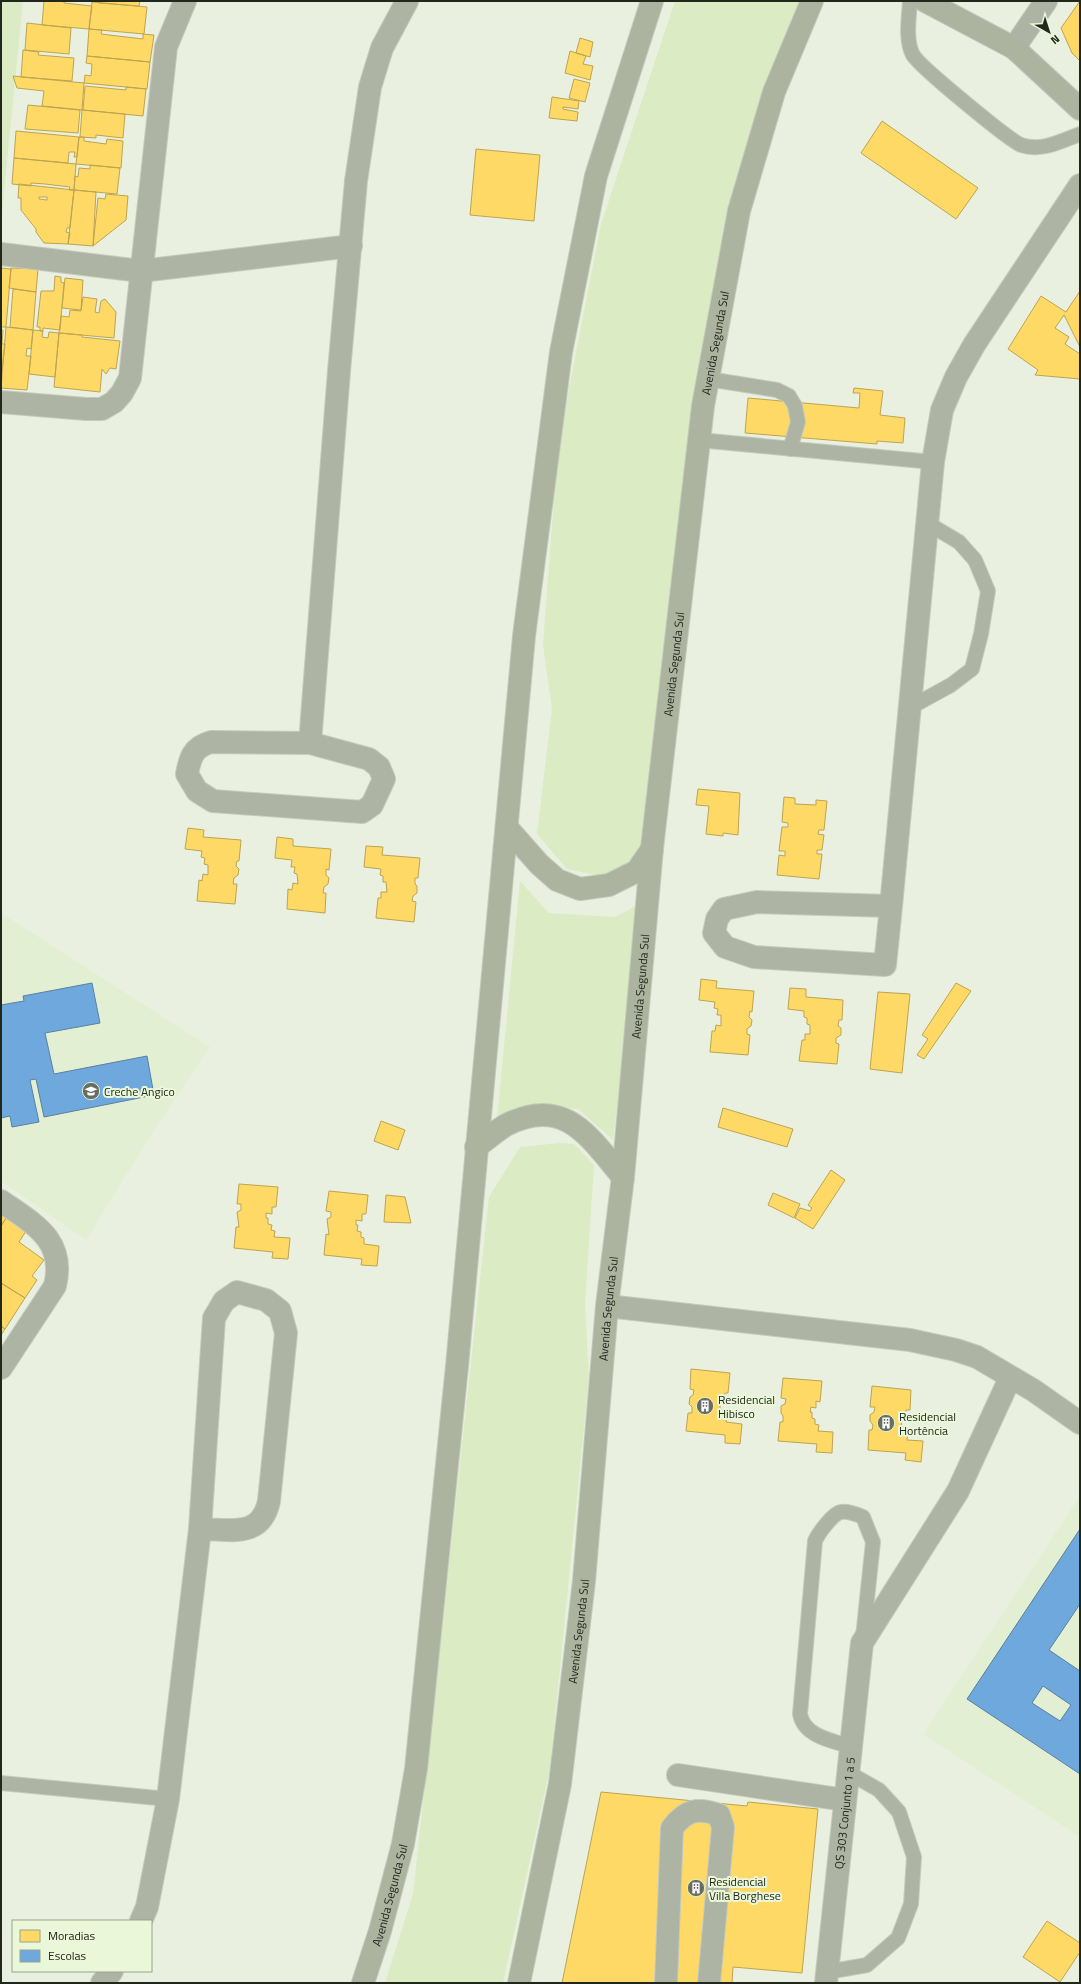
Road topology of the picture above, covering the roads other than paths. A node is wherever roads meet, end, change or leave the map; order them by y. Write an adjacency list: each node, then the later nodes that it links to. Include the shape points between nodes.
1 (185, 1): 14 (street, via 166,47)
2 (407, 1): 12 (street, via 382,48 370,87 356,181)
3 (652, 1): 23 (main road, Avenida Segunda Sul, via 596,176 561,352 524,636)
4 (812, 1): 15 (main road, Avenida Segunda Sul, via 774,92 739,211)
5 (910, 1): 10 (lane, via 908,35 913,56 982,116 1021,145 1045,147)
6 (925, 1): 8 (main road)
7 (1046, 1): 8 (street)
8 (1014, 48): 9 (main road)
9 (1080, 109)
10 (1080, 134)
11 (1080, 184): 19 (street, via 974,345 956,377 942,410)
12 (351, 246): 14 (street); 22 (street)
13 (1, 254): 14 (street)
14 (141, 271): 16 (street, via 130,378 122,394 114,402 102,409 86,409)
15 (708, 379): 17 (main road, Avenida Segunda Sul); 18 (lane, via 776,390 790,396 798,422)
16 (1, 402)
17 (699, 440): 18 (lane); 24 (main road, Avenida Segunda Sul)
18 (790, 449): 19 (lane)
19 (933, 462): 20 (street)
20 (927, 523): 21 (street); 21 (lane, via 959,542 975,560 988,591 982,634 972,669 951,685)
21 (910, 708): 25 (street)
22 (310, 743): 22 (street, via 202,744 191,757 188,779 197,791 213,801 362,812 372,805 384,779 379,767 369,760)
23 (508, 829): 24 (main road, via 539,864 558,880 580,889 609,886 637,871); 26 (main road, Avenida Segunda Sul)
24 (652, 848): 27 (main road, Avenida Segunda Sul)
25 (891, 906): 25 (street, via 885,965 754,957 725,947 714,933 717,919 724,909 758,902)
26 (476, 1147): 27 (main road, via 506,1125 530,1116 556,1115 577,1125); 45 (main road, Avenida Segunda Sul, via 457,1366 416,1770 403,1844)
27 (623, 1177): 29 (main road, Avenida Segunda Sul)
28 (1, 1201): 30 (street, via 50,1240 57,1256 59,1270 55,1286)
29 (606, 1306): 31 (street, via 910,1340 976,1357); 46 (main road, Avenida Segunda Sul, via 584,1582 560,1784)
30 (1, 1368)
31 (1010, 1378): 32 (street, via 1033,1390); 34 (street, via 958,1491)
32 (1080, 1422)
33 (200, 1529): 33 (street, via 214,1318 224,1301 237,1292 266,1300 280,1311 286,1333 269,1501 261,1522 250,1529); 39 (street)
34 (862, 1643): 35 (street, QS 303 Conjunto 1 a 5); 35 (lane, via 873,1542 863,1517 842,1512 837,1513 815,1541 800,1714 801,1721 815,1734)
35 (852, 1747): 36 (street, QS 303 Conjunto 1 a 5)
36 (849, 1773): 40 (street, QS 303 Conjunto 1 a 5); 43 (lane, via 879,1790 898,1812 914,1857 912,1904 898,1938 867,1966)
37 (678, 1775): 40 (street)
38 (1, 1783): 39 (lane)
39 (168, 1799): 41 (street, via 147,1906)
40 (846, 1800): 43 (street, QS 303 Conjunto 1 a 5)
41 (141, 1920)
42 (111, 1972): 44 (street)
43 (826, 1978)
44 (102, 1983)
45 (363, 1983)
46 (519, 1983)
47 (666, 1983): 48 (street, via 672,1828 681,1817 694,1811 707,1811 719,1815 723,1827)
48 (709, 1983)

